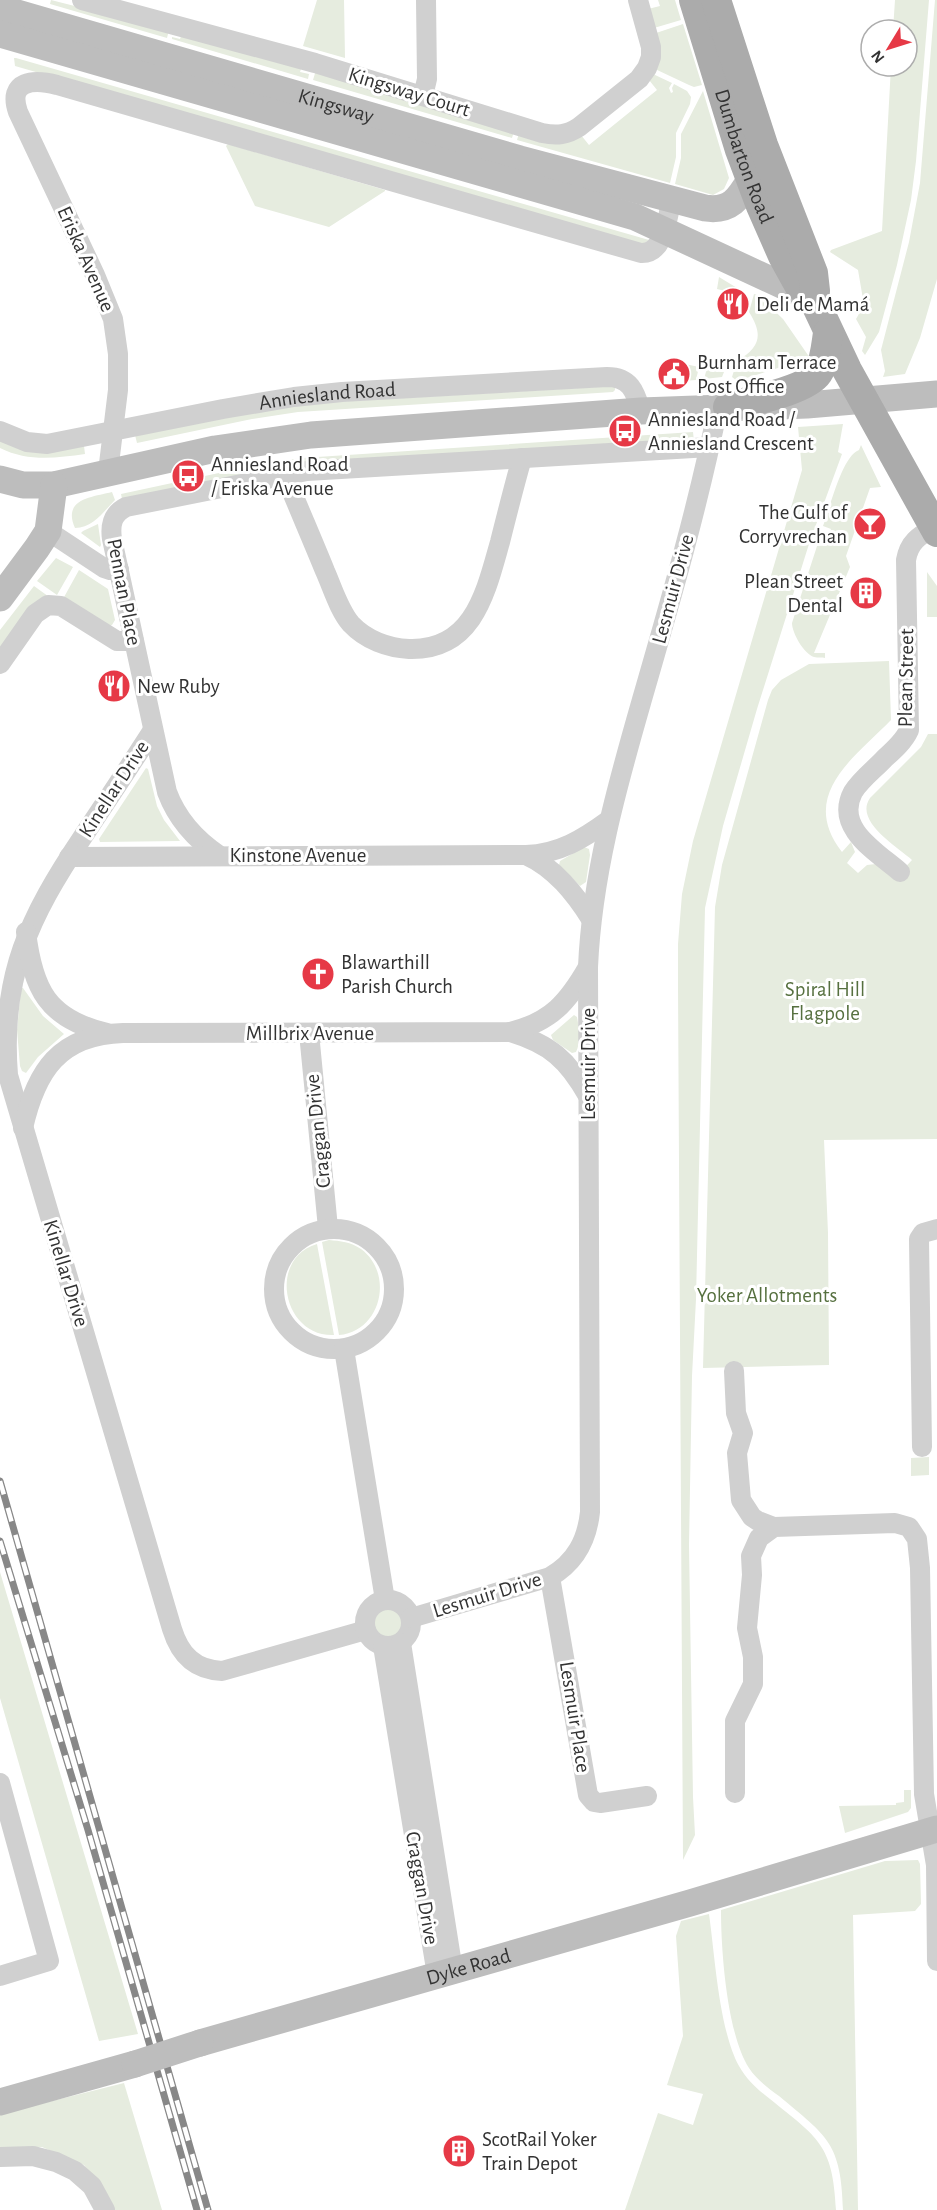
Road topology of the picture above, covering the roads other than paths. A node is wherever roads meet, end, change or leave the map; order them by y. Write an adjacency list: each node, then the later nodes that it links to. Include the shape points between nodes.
1 (82, 0): 8 (street, Kingsway Court)
2 (426, 0): 8 (street, via 427,71)
3 (638, 0): 8 (street, Kingsway Court, via 651,47 645,72 568,133 542,133)
4 (694, 0): 9 (main road, Dumbarton Road)
5 (716, 0): 12 (main road, Dumbarton Road, via 762,144 813,273)
6 (0, 8): 10 (street, Kingsway, via 520,159)
7 (0, 34): 11 (street, Kingsway, via 617,212)
8 (423, 96)
9 (751, 178): 10 (street, Kingsway, via 732,204 720,209); 12 (main road, Dumbarton Road, via 792,275)
10 (672, 199): 11 (street)
11 (664, 230): 12 (street, Kingsway); 19 (street, Eriska Avenue, via 654,250 641,253 57,85 27,82 17,90 15,103 113,319 118,369)
12 (814, 300): 13 (main road, Dumbarton Road)
13 (828, 333): 15 (main road, Dumbarton Road); 16 (main road, via 820,370 813,379 795,388)
14 (937, 394): 15 (street, Anniesland Road)
15 (863, 400): 16 (street, Anniesland Road); 26 (main road, Dumbarton Road)
16 (723, 407): 17 (street, Anniesland Road); 20 (street, Lesmuir Drive)
17 (641, 411): 19 (street, Anniesland Road, via 629,383 607,377 294,397); 22 (street, Anniesland Road, via 311,435 215,449)
18 (0, 431): 19 (street, Anniesland Road, via 27,442 47,444)
19 (114, 431): 22 (street, Eriska Avenue)
20 (710, 447): 21 (street); 33 (street, Lesmuir Drive)
21 (522, 458): 23 (street); 23 (street, via 481,605 471,621 449,639 414,649 383,644 351,624)
22 (108, 472): 25 (street, Anniesland Road)
23 (285, 475): 28 (street, Pennan Place, via 126,507 117,513 111,532)
24 (0, 479): 25 (street, Anniesland Road, via 37,487)
25 (54, 485): 27 (street)
26 (936, 529): 37 (street, Plean Street, via 913,541 907,553 909,730 853,792 849,806 852,828)
27 (48, 531): 28 (street, via 106,570); 29 (street)
28 (118, 569): 30 (street, Pennan Place)
29 (0, 598)
30 (134, 641): 31 (street, via 117,641 61,606 48,605 35,614); 32 (street, Pennan Place)
31 (0, 664)
32 (153, 730): 35 (street, Pennan Place, via 173,808 189,830); 36 (street, Kinellar Drive)
33 (609, 820): 34 (street, Kinstone Avenue, via 563,849); 38 (street, Lesmuir Drive)
34 (526, 855): 35 (street, Kinstone Avenue); 38 (street, via 562,881)
35 (220, 856): 36 (street, Kinstone Avenue)
36 (69, 857): 39 (street, Kinellar Drive)
37 (900, 872)
38 (591, 919): 40 (street, Lesmuir Drive)
39 (26, 930): 42 (street, Millbrix Avenue, via 34,975 49,1002 77,1024); 45 (street, Kinellar Drive, via 8,984 3,1032 8,1075)
40 (588, 967): 41 (street, Millbrix Avenue, via 561,1006 537,1024); 44 (street, Lesmuir Drive)
41 (510, 1032): 43 (street, Millbrix Avenue); 44 (street, Millbrix Avenue, via 542,1043 560,1057)
42 (109, 1033): 43 (street, Millbrix Avenue); 45 (street, Millbrix Avenue, via 80,1042 51,1063 32,1093)
43 (309, 1033): 46 (street, Craggan Drive)
44 (588, 1096): 52 (street, Lesmuir Drive, via 590,1512 581,1548 566,1567)
45 (23, 1129): 55 (street, Kinellar Drive, via 172,1629 183,1653 201,1667 222,1671)
46 (328, 1228): 48 (street, via 361,1234 375,1244 392,1272 392,1306 385,1321 374,1334); 48 (street, via 305,1236 286,1251 273,1281 273,1297 286,1327 298,1338 320,1347)
47 (937, 1229): 50 (street, via 922,1233 919,1239)
48 (344, 1348): 53 (street)
49 (734, 1371): 51 (street, via 736,1413 743,1429 737,1453 741,1500 758,1521)
50 (922, 1447)
51 (774, 1527): 58 (street, via 759,1538 750,1556 747,1628 753,1684 735,1721); 60 (street, via 895,1523 909,1527 917,1539 924,1794)
52 (550, 1577): 54 (street, Lesmuir Drive); 59 (street, Lesmuir Place, via 588,1795 600,1803)
53 (385, 1600): 54 (street, via 405,1606); 55 (street, via 369,1610)
54 (411, 1618): 56 (street, via 410,1632)
55 (366, 1630): 56 (street, via 372,1640)
56 (392, 1645): 62 (street, Craggan Drive, via 451,1958)
57 (0, 1783): 63 (street, via 49,1961)
58 (735, 1793)
59 (646, 1796)
60 (934, 1830): 61 (street); 62 (street, Dyke Road)
61 (937, 1961)
62 (447, 1973): 64 (street, Dyke Road, bridge)
63 (0, 1976)
64 (0, 2102)
65 (0, 2157): 66 (street, via 33,2156 75,2171 92,2186)
66 (105, 2210)

